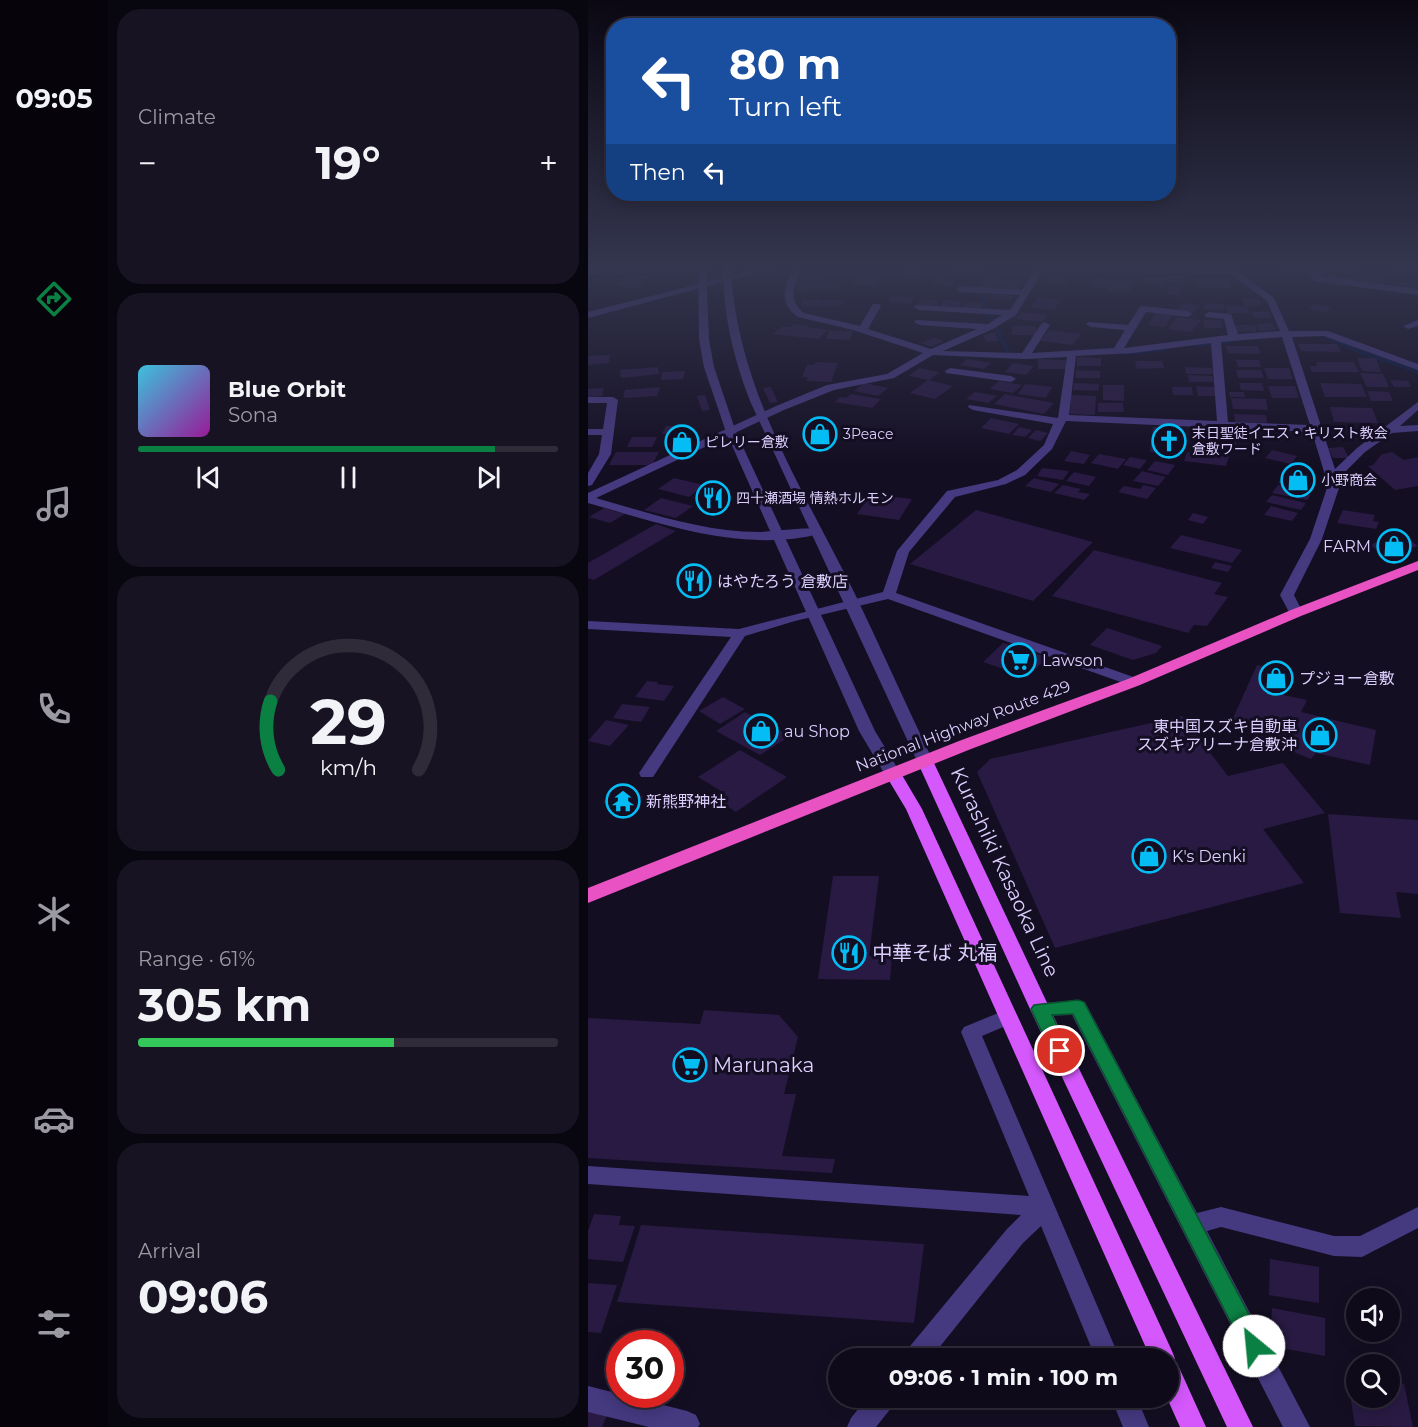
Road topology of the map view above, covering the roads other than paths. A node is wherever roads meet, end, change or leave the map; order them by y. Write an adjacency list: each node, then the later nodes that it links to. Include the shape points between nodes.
1 (704, 334): 33 (street, via 707,358)
2 (733, 334): 25 (street)
3 (874, 334): 14 (street)
4 (975, 334): 14 (street)
5 (1039, 334): 17 (street)
6 (1128, 334): 13 (street)
7 (1233, 334): 11 (street)
8 (1286, 334): 9 (street); 11 (street); 29 (street)
9 (1302, 334)
10 (1327, 334): 18 (street)
11 (1234, 338): 12 (street)
12 (1216, 342): 13 (street); 27 (street)
13 (1117, 351): 15 (street)
14 (931, 352): 16 (street); 25 (street, via 890,376 831,387)
15 (1072, 355): 17 (street); 26 (street)
16 (1008, 356): 17 (street); 20 (street)
17 (1025, 356)
18 (1418, 368)
19 (950, 372): 20 (street)
20 (987, 376): 21 (street)
21 (1011, 379)
22 (588, 400): 32 (street, via 613,400)
23 (1418, 405): 30 (street)
24 (973, 407): 26 (street)
25 (760, 418): 33 (street); 37 (street)
26 (1061, 420): 27 (street); 40 (street, via 1049,446 1021,472 1004,481 951,494 903,551)
27 (1223, 425): 29 (street)
28 (1418, 428): 30 (street)
29 (1317, 429): 34 (street)
30 (1389, 430): 34 (street)
31 (588, 432): 32 (street)
32 (608, 432): 35 (street, via 605,454)
33 (731, 432): 36 (street); 38 (street)
34 (1332, 478): 43 (street, via 1334,485 1316,539 1287,595)
35 (588, 483)
36 (588, 498): 38 (street, via 682,525)
37 (816, 531): 38 (street); 41 (street)
38 (780, 536): 42 (street)
39 (1418, 565): 43 (highway, National Highway Route 429)
40 (889, 595): 41 (street); 46 (street)
41 (852, 603): 42 (street); 47 (street)
42 (813, 612): 45 (street); 49 (street, via 867,731)
43 (1296, 613): 46 (highway, National Highway Route 429)
44 (588, 626): 45 (street)
45 (740, 633): 48 (street)
46 (1134, 682): 47 (highway, National Highway Route 429)
47 (925, 761): 49 (highway, National Highway Route 429); 51 (main road, Kurashiki Kasaoka Line)
48 (647, 773)
49 (893, 774): 50 (highway, National Highway Route 429); 52 (main road, via 914,809)
50 (588, 896)
51 (1040, 1009): 56 (street, via 1078,1007); 68 (main road, Kurashiki Kasaoka Line)
52 (1008, 1017): 54 (street, via 971,1032); 59 (main road)
53 (588, 1175): 54 (street)
54 (1045, 1207): 57 (street, via 1015,1236); 58 (street)
55 (1418, 1217): 56 (street, via 1362,1247 1334,1246 1221,1217)
56 (1190, 1225): 69 (street)
57 (924, 1348)
58 (1103, 1348)
59 (1158, 1348)
60 (1179, 1396): 67 (main road)
61 (588, 1399): 64 (street)
62 (875, 1408): 65 (street)
63 (1128, 1408): 66 (street)
64 (687, 1424)
65 (860, 1427)
66 (1136, 1427)
67 (1193, 1427)
68 (1240, 1427)
69 (1297, 1427)

